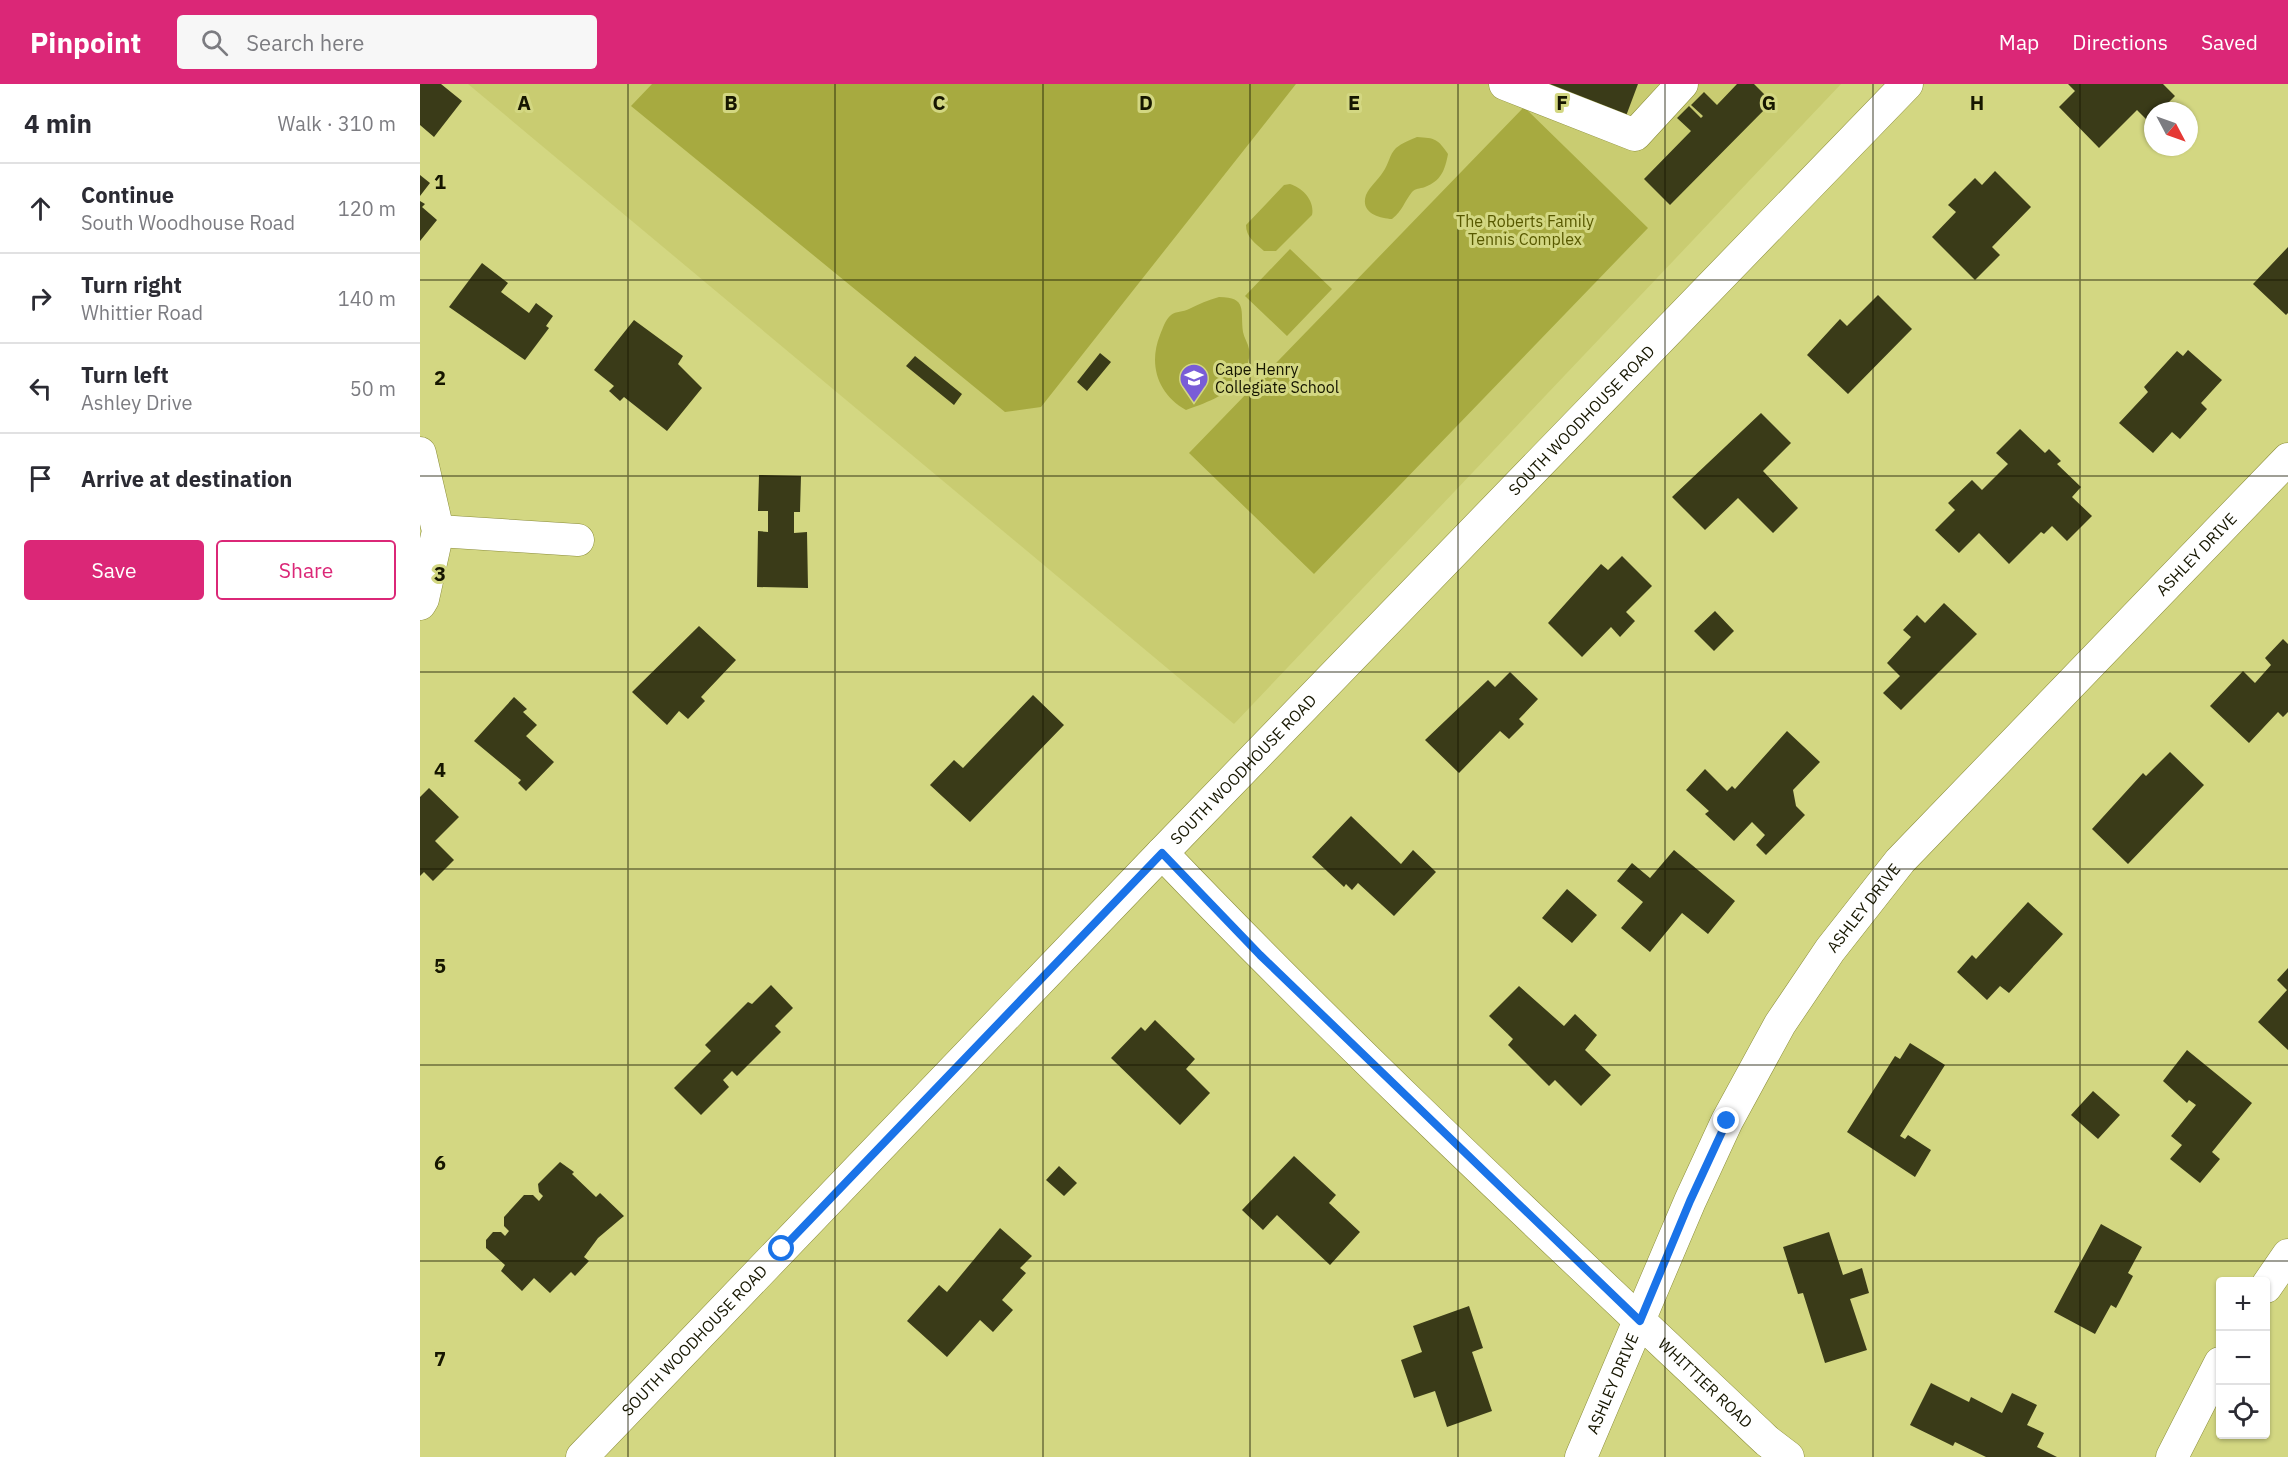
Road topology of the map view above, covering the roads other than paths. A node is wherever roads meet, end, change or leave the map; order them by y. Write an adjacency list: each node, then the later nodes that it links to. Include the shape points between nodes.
1 (1505, 84): 2 (street, via 1635,135)
2 (1682, 84)
3 (1907, 84): 9 (street, SOUTH WOODHOUSE ROAD)
4 (420, 453): 6 (street)
5 (2288, 459): 12 (street, ASHLEY DRIVE, via 1900,861 1830,950 1780,1024 1727,1121)
6 (438, 531): 7 (street); 8 (street)
7 (578, 540)
8 (420, 604)
9 (1162, 853): 12 (street, WHITTIER ROAD, via 1269,963); 14 (street, SOUTH WOODHOUSE ROAD)
10 (2288, 1255): 11 (street)
11 (2270, 1280)
12 (1640, 1321): 15 (street, ASHLEY DRIVE); 16 (street, WHITTIER ROAD, via 1767,1442)
13 (2216, 1370): 17 (street)
14 (582, 1457)
15 (1581, 1457)
16 (1788, 1457)
17 (2172, 1457)

